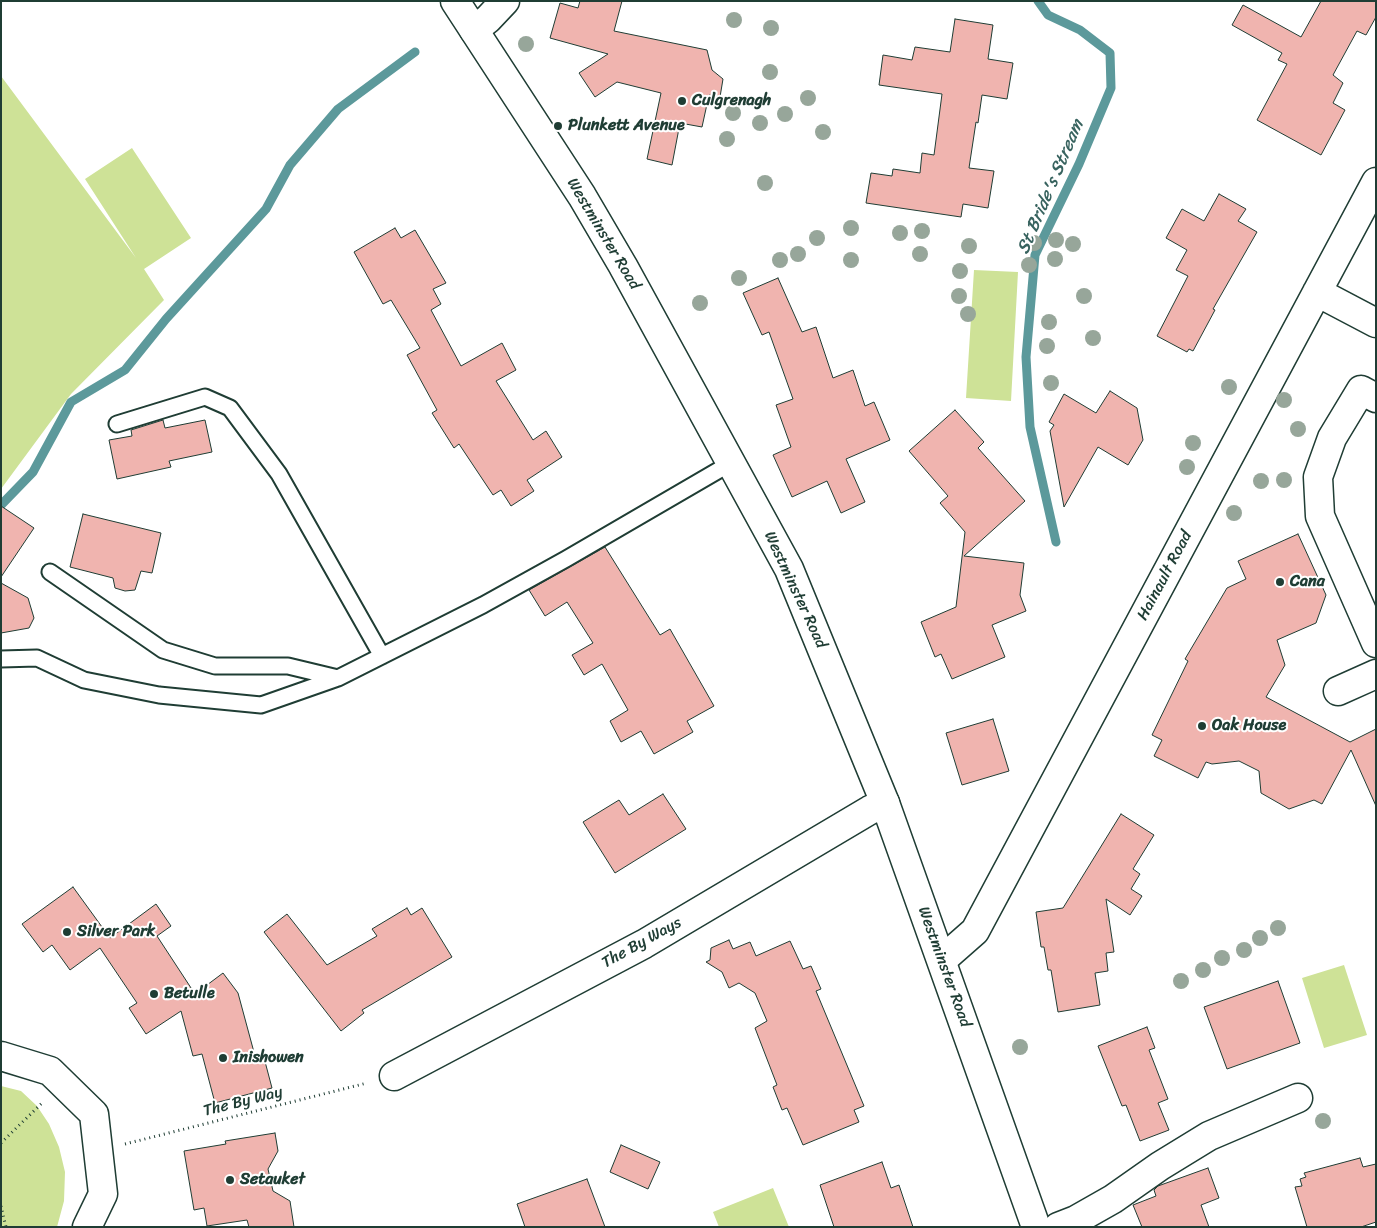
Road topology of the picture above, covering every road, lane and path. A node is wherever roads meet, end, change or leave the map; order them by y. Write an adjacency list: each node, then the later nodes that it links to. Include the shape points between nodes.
1 (455, 1): 3 (street, Westminster Road)
2 (505, 1): 3 (street)
3 (474, 30): 9 (street, Westminster Road, via 624,266)
4 (1376, 182): 5 (street, Hainault Road)
5 (1317, 292): 6 (street); 18 (street, Hainault Road, via 975,931)
6 (1376, 323)
7 (1376, 398): 11 (street, via 1361,390 1332,438 1318,477 1320,516)
8 (117, 424): 12 (lane, via 206,396 230,408 279,474)
9 (731, 463): 12 (lane, via 566,559); 17 (street, Westminster Road, via 789,569)
10 (50, 572): 15 (lane, via 163,650 216,666 288,666)
11 (1376, 643)
12 (382, 656): 15 (lane)
13 (1, 659): 15 (lane, via 37,658 84,680 159,695 261,705)
14 (1376, 674): 16 (street)
15 (338, 678)
16 (1338, 691)
17 (886, 803): 18 (street, Westminster Road); 20 (street, The By Ways, via 644,944)
18 (942, 960): 28 (street, Westminster Road)
19 (1, 1056): 21 (street, via 50,1071)
20 (394, 1076): 24 (path, The By Way)
21 (63, 1084): 23 (path); 24 (street, via 94,1114)
22 (1298, 1098): 29 (street, via 1209,1136 1113,1199)
23 (1, 1143)
24 (98, 1151): 27 (street, via 103,1194)
25 (1, 1206): 26 (path)
26 (6, 1227)
27 (87, 1227)
28 (1036, 1227)
29 (1058, 1227)

